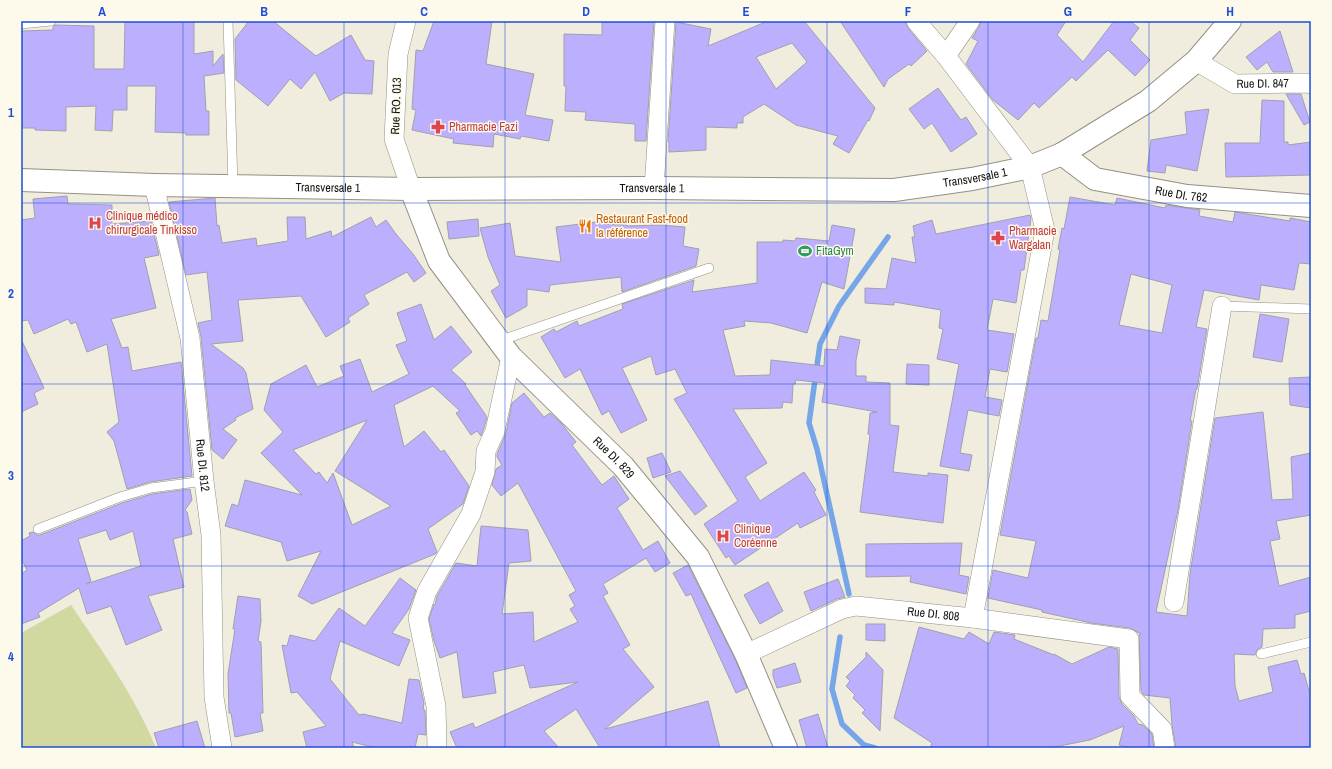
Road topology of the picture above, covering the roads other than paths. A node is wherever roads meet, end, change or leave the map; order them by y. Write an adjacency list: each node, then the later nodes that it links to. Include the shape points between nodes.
1 (51, 21): 8 (lane)
2 (228, 21): 16 (lane)
3 (406, 21): 18 (street, Rue RO. 013, via 398,54 394,139)
4 (665, 21): 17 (street)
5 (916, 21): 9 (street)
6 (970, 21): 9 (street)
7 (1230, 21): 10 (main road, Transversale 1)
8 (21, 24)
9 (946, 56): 13 (street)
10 (1196, 61): 11 (street, Rue DI. 847, via 1235,84); 12 (main road, Transversale 1, via 1148,101)
11 (1311, 84)
12 (1062, 154): 13 (main road, Transversale 1); 19 (main road, Rue DI. 762, via 1095,179 1187,196)
13 (1030, 167): 17 (main road, Transversale 1, via 972,179 894,190); 27 (street, via 1045,230)
14 (21, 180): 15 (main road, Transversale 1)
15 (154, 185): 16 (main road, Transversale 1); 24 (street, Rue DI. 812, via 190,338)
16 (233, 186): 18 (main road, Transversale 1)
17 (654, 188): 18 (main road, Transversale 1)
18 (411, 189): 23 (main road, Rue DI. 829, via 438,260)
19 (1311, 206)
20 (708, 268): 23 (lane)
21 (1222, 306): 22 (lane); 26 (street)
22 (1311, 310)
23 (505, 349): 29 (main road, Rue DI. 829, via 623,466 698,557); 32 (street, via 495,431 486,451 485,472 471,514 427,591 418,618 436,706)
24 (204, 481): 25 (lane, via 151,488 120,497); 31 (street, Rue DI. 812, via 211,536 214,697)
25 (38, 529)
26 (1174, 602)
27 (973, 618): 29 (street, Rue DI. 808, via 856,606 842,609); 34 (street, Rue DI. 808, via 1129,639 1130,696 1162,729)
28 (1311, 642): 30 (lane)
29 (746, 654): 33 (main road, Rue DI. 829)
30 (1261, 654)
31 (222, 748)
32 (437, 748)
33 (786, 748)
34 (1165, 748)

